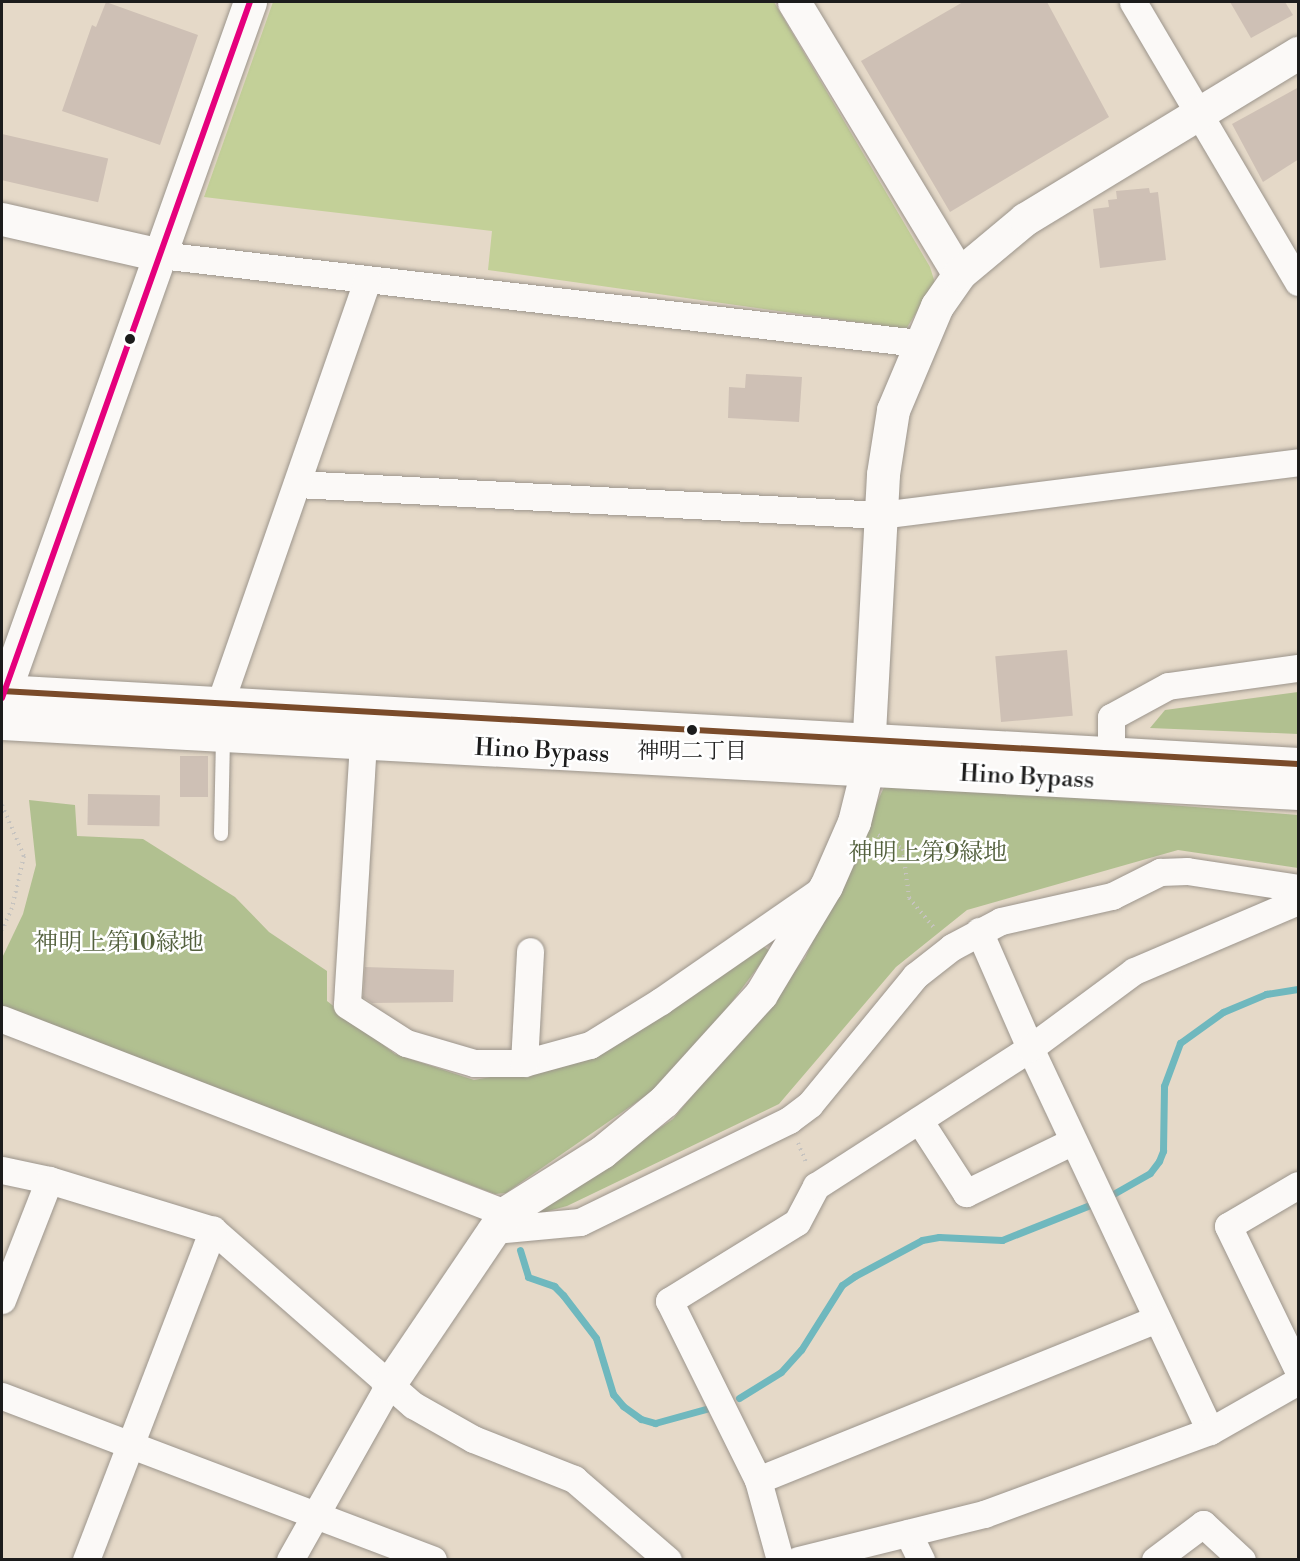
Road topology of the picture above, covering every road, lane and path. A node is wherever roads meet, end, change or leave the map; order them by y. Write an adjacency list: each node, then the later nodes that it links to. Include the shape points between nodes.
1 (250, 2): 7 (main road)
2 (794, 2): 8 (main road)
3 (1132, 2): 5 (street)
4 (1299, 53): 5 (main road)
5 (1198, 112): 8 (main road, via 1025,219); 10 (street)
6 (2, 219): 7 (main road)
7 (160, 255): 9 (street); 16 (main road)
8 (959, 274): 11 (main road)
9 (367, 280): 11 (street); 13 (street)
10 (1299, 282)
11 (918, 343): 14 (main road, via 893,410)
12 (1299, 462): 14 (street)
13 (297, 484): 14 (street); 17 (street)
14 (881, 515): 21 (main road)
15 (1299, 668): 20 (street, via 1168,686 1111,717)
16 (2, 701): 17 (main road, Hino Bypass); 18 (main road, Hino Bypass)
17 (220, 703): 21 (main road, Hino Bypass)
18 (223, 735): 19 (main road, Hino Bypass); 26 (lane)
19 (363, 742): 21 (main road, Hino Bypass); 36 (street, via 347,1005 406,1043 474,1063)
20 (1111, 754): 21 (main road, Hino Bypass); 22 (main road, Hino Bypass)
21 (869, 755): 23 (main road, Hino Bypass); 25 (main road)
22 (1299, 764)
23 (1299, 793)
24 (2, 805): 30 (path, via 24,856 12,908)
25 (854, 822): 27 (main road); 32 (path, via 903,849 909,898)
26 (221, 834)
27 (826, 886): 36 (street, via 661,1001 590,1045); 44 (main road, via 761,994 664,1101 602,1152)
28 (1299, 888): 31 (street, via 1187,871 1160,872 1112,896 1001,921)
29 (1299, 901): 35 (street, via 1134,971)
30 (2, 930)
31 (979, 931): 32 (street); 35 (street)
32 (952, 947): 37 (street, via 915,976 810,1104)
33 (530, 951): 36 (street)
34 (2, 1019): 44 (street)
35 (1030, 1048): 38 (street); 39 (street)
36 (524, 1063)
37 (789, 1120): 43 (path); 44 (street, via 580,1222)
38 (919, 1120): 39 (street, via 966,1192); 43 (street)
39 (1074, 1141): 47 (street)
40 (2, 1170): 41 (street)
41 (49, 1180): 45 (street); 46 (street)
42 (1299, 1185): 48 (street, via 1228,1226)
43 (816, 1186): 54 (street, via 797,1222 669,1301)
44 (500, 1222): 50 (main road)
45 (213, 1230): 50 (street); 53 (street)
46 (2, 1300)
47 (1157, 1319): 52 (street); 54 (street)
48 (1299, 1370)
49 (1299, 1381): 52 (street)
50 (388, 1386): 55 (street); 60 (street, via 473,1439 574,1479)
51 (2, 1396): 53 (street)
52 (1210, 1431): 56 (street, via 984,1514)
53 (132, 1444): 55 (street); 57 (street)
54 (758, 1480): 61 (street)
55 (317, 1514): 58 (street); 59 (street)
56 (908, 1533): 62 (street); 63 (street)
57 (86, 1560)
58 (290, 1560)
59 (433, 1560)
60 (668, 1560)
61 (780, 1560)
62 (798, 1560)
63 (921, 1560)
64 (1155, 1560): 65 (street, via 1203,1524)
65 (1242, 1560)

